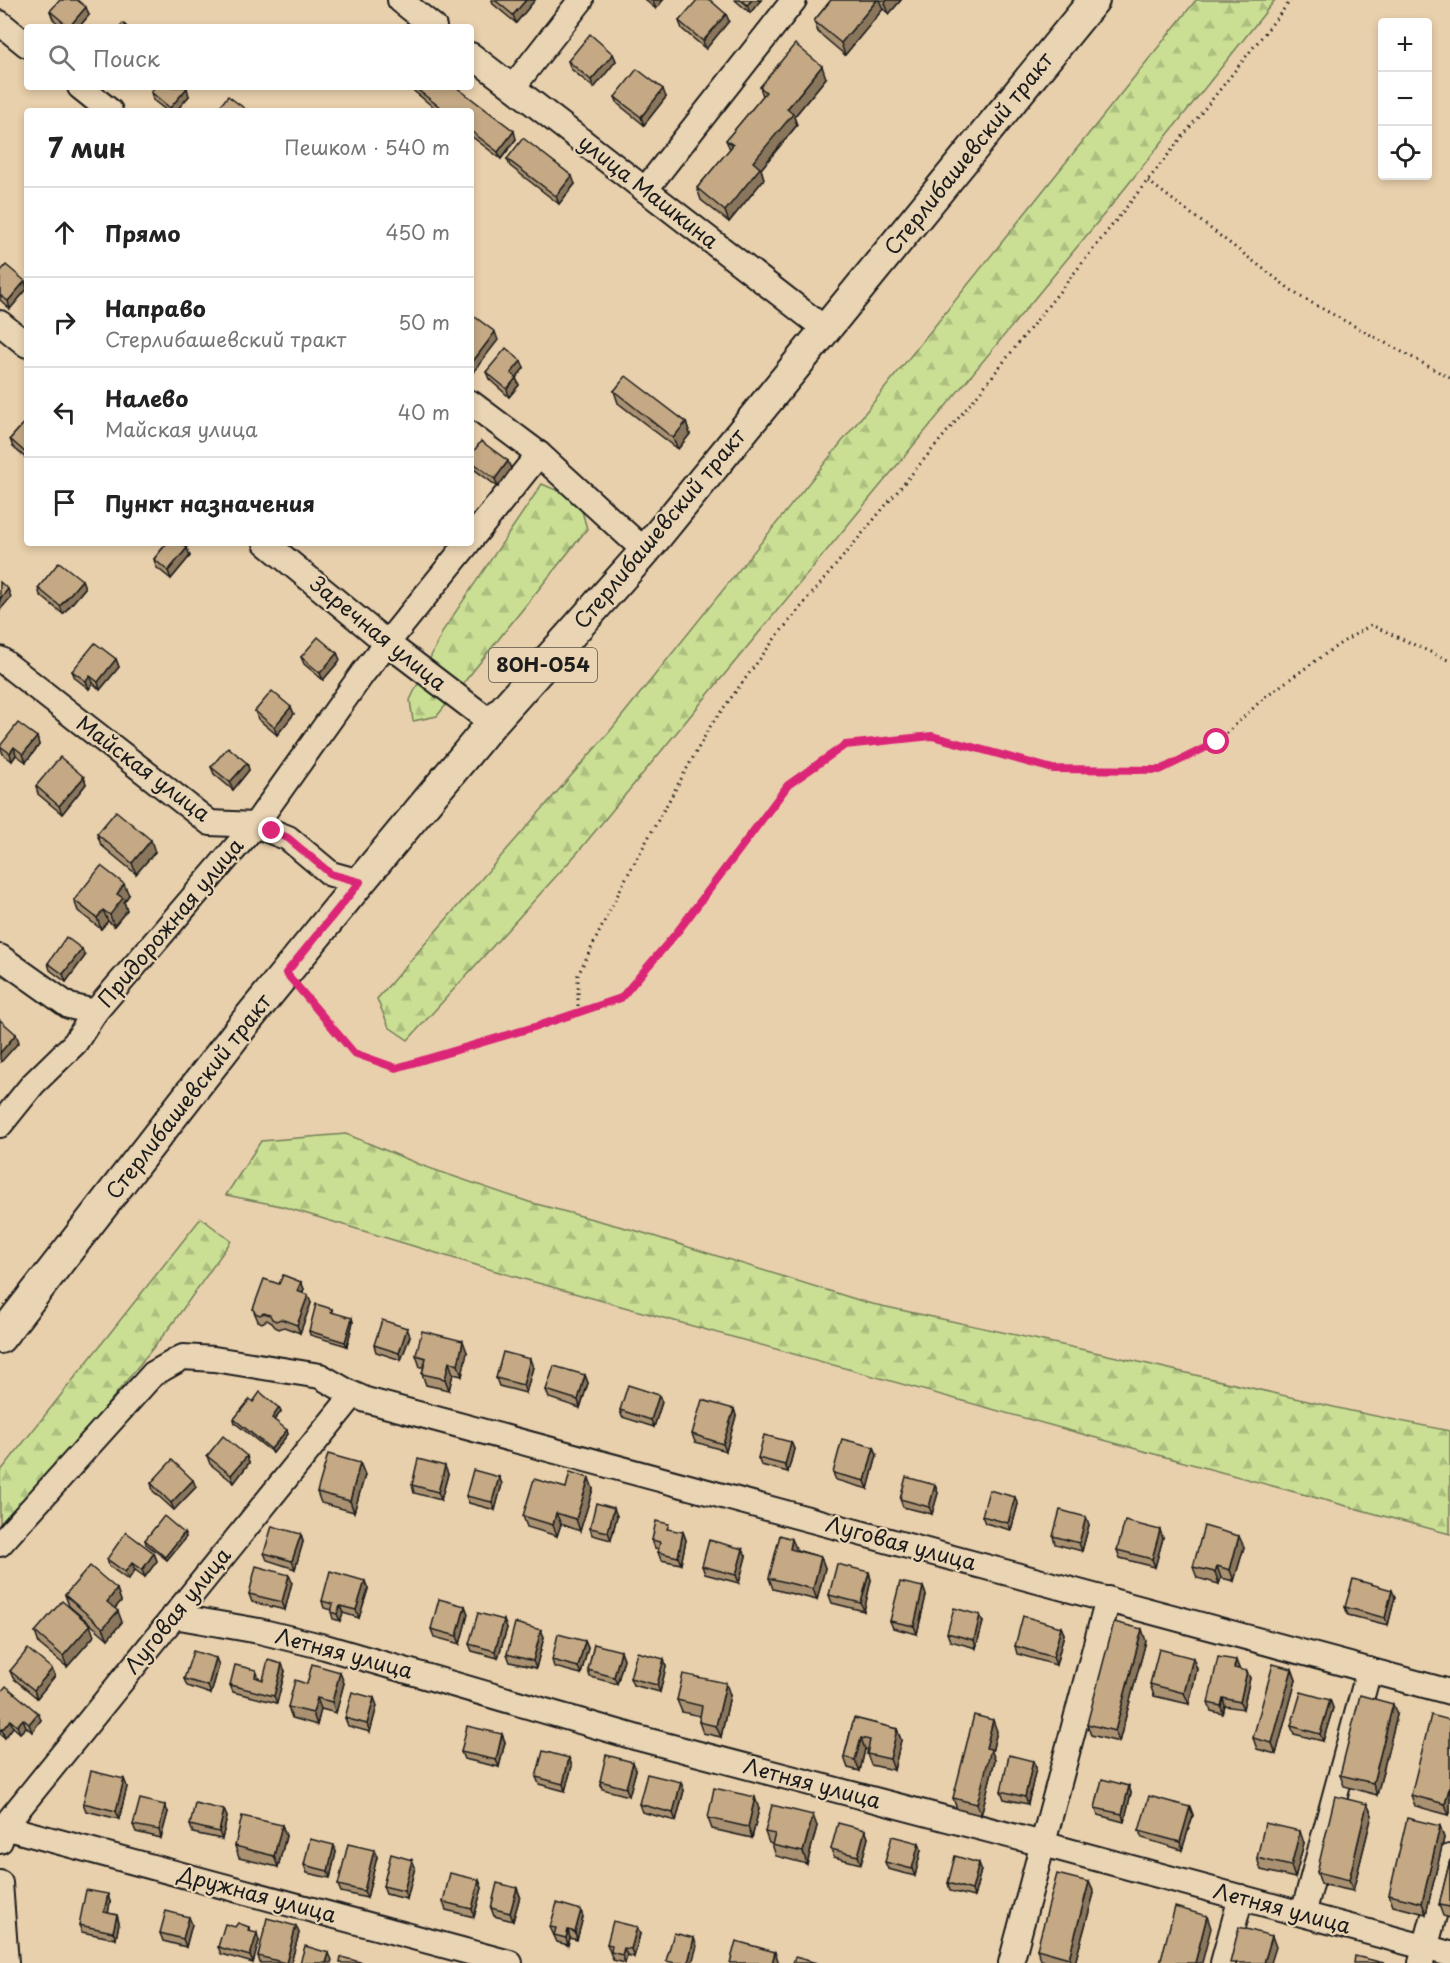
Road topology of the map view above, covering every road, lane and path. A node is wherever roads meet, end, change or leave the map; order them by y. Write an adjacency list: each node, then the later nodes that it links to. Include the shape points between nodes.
1 (400, 0): 7 (street)
2 (581, 0): 10 (street)
3 (794, 0): 14 (street)
4 (1094, 0): 16 (main road, Стерлибашевский тракт / 80Н-054)
5 (1291, 0): 13 (path)
6 (0, 23): 8 (street)
7 (431, 24)
8 (24, 43)
9 (474, 57): 10 (street, улица Машкина)
10 (513, 87): 14 (street, улица Машкина)
11 (84, 90): 12 (street)
12 (106, 108)
13 (1148, 181): 18 (path, via 1299,296); 34 (path, via 777,637 711,725 626,878 578,975)
14 (645, 190): 16 (street, улица Машкина)
15 (0, 323): 17 (street)
16 (825, 329): 24 (main road, Стерлибашевский тракт / 80Н-054)
17 (24, 343)
18 (1450, 378)
19 (474, 405): 20 (street)
20 (539, 454): 21 (street); 24 (street)
21 (474, 535)
22 (270, 546): 25 (street, Заречная улица)
23 (466, 546): 25 (street, Придорожная улица)
24 (645, 551): 28 (main road, Стерлибашевский тракт / 80Н-054)
25 (387, 643): 28 (street, Заречная улица); 29 (street, Придорожная улица)
26 (0, 659): 29 (street, Майская улица, via 210,823)
27 (1450, 660): 34 (path, via 1371,626 1341,642 1266,696 1217,742 1160,770 1053,769 932,736 845,745 788,785 678,931 621,998)
28 (492, 723): 30 (main road, Стерлибашевский тракт / 80Н-054)
29 (255, 825): 30 (street, Майская улица, via 288,838 331,874); 33 (street, Придорожная улица)
30 (360, 882): 32 (main road, Стерлибашевский тракт / 80Н-054)
31 (0, 957): 33 (street, via 69,1006)
32 (286, 973): 34 (path, via 354,1053 396,1068); 36 (main road, Стерлибашевский тракт / 80Н-054)
33 (95, 1012): 35 (street, Придорожная улица, via 75,1043 33,1084)
34 (578, 1012)
35 (0, 1125)
36 (0, 1338)
37 (353, 1395): 38 (street, Луговая улица, via 320,1376 183,1357 153,1374); 39 (street, Луговая улица); 40 (street, Луговая улица)
38 (0, 1544)
39 (1108, 1599): 41 (street, Луговая улица); 44 (street)
40 (174, 1616): 43 (street, Луговая улица); 44 (street, Летняя улица, via 325,1647 649,1741)
41 (1369, 1670): 42 (street, Луговая улица); 48 (street)
42 (1450, 1692)
43 (1, 1832): 52 (street, Дружная улица)
44 (1043, 1844): 47 (street, Летняя улица); 53 (street)
45 (1450, 1857): 50 (street)
46 (0, 1883): 51 (street)
47 (1241, 1897): 48 (street, Летняя улица); 54 (street)
48 (1303, 1914): 50 (street, Летняя улица)
49 (1450, 1954): 50 (street, Летняя улица)
50 (1423, 1955)
51 (6, 1963)
52 (510, 1963)
53 (1011, 1963)
54 (1223, 1963)

